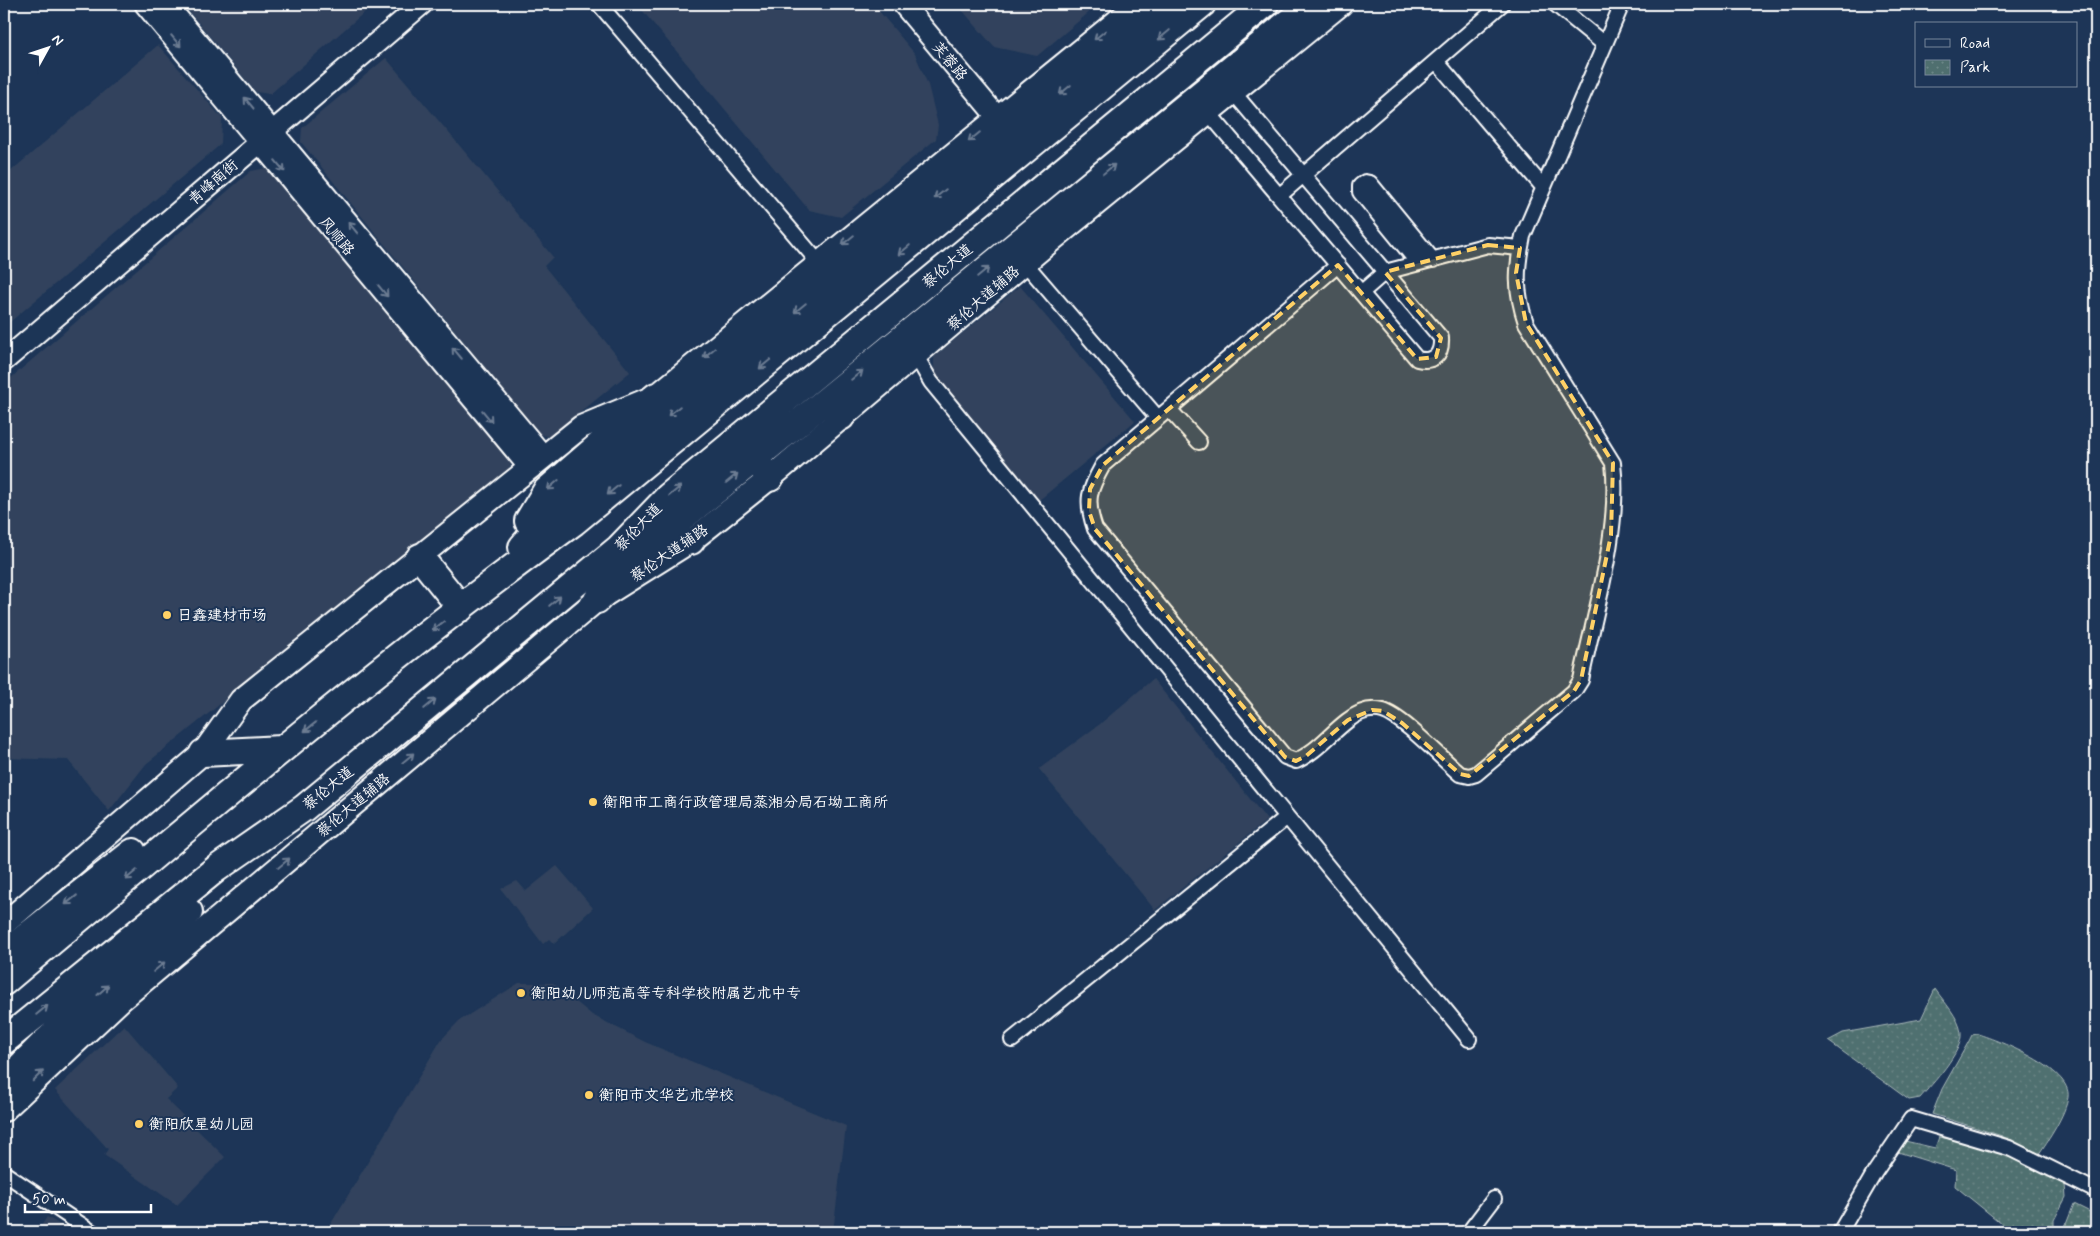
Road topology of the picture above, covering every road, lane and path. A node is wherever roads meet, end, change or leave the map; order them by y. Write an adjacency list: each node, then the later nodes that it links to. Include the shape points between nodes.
1 (145, 4): 22 (street, 风顺路, one-way to 22)
2 (166, 4): 22 (street, 风顺路, one-way to 2)
3 (406, 4): 22 (street, 青峰南街)
4 (422, 4): 22 (street, 青峰南街)
5 (598, 4): 31 (street)
6 (903, 4): 21 (street, 芙蓉路)
7 (920, 4): 21 (street, 芙蓉路)
8 (1138, 4): 21 (main road, one-way to 21)
9 (1170, 4): 21 (highway, one-way to 21)
10 (1202, 4): 48 (highway, one-way to 48, via 574,522)
11 (1265, 4): 46 (highway, 蔡伦大道, one-way to 11, via 668,496)
12 (1311, 4): 19 (highway, via 1268,39)
13 (1341, 4): 19 (main road, 蔡伦大道辅路)
14 (1502, 4): 18 (street)
15 (1555, 4): 17 (street)
16 (1622, 4): 17 (street)
17 (1604, 44): 24 (street)
18 (1436, 61): 23 (street); 24 (street)
19 (1234, 83): 20 (main road, 蔡伦大道辅路); 23 (street); 35 (highway, one-way to 19)
20 (1208, 112): 25 (street); 28 (main road, 蔡伦大道辅路)
21 (1011, 122): 31 (highway, one-way to 31)
22 (263, 133): 36 (street, 青峰南街); 37 (street, 青峰南街); 42 (street, 风顺路)
23 (1304, 176): 25 (street); 32 (street)
24 (1543, 187): 26 (street)
25 (1279, 196): 30 (street)
26 (1520, 248): 27 (street, via 1488,246); 40 (street, via 1516,273 1518,300 1526,323 1613,463 1614,501 1611,534 1581,680 1574,691 1476,774 1460,774 1402,723 1383,711 1372,710 1363,711 1348,720 1306,756 1296,761 1285,757 1095,529 1089,511 1090,489 1103,465)
27 (1433, 260): 29 (street); 29 (street, via 1370,183 1364,182 1360,192)
28 (1025, 263): 35 (main road, 蔡伦大道辅路); 40 (street)
29 (1418, 263): 32 (street)
30 (1338, 266): 33 (street); 39 (street)
31 (826, 272): 34 (highway, one-way to 34)
32 (1385, 272): 33 (street); 33 (street, via 1441,338 1442,348 1436,357 1427,361 1417,359)
33 (1361, 293)
34 (747, 337): 38 (main road, one-way to 38); 48 (highway, one-way to 48, via 559,504)
35 (909, 347): 43 (highway, one-way to 35); 54 (street, via 931,382)
36 (4, 348)
37 (4, 361)
38 (656, 396): 42 (main road, via 582,427); 48 (highway, one-way to 48, via 546,491)
39 (1169, 409): 40 (street); 41 (street)
40 (1158, 418)
41 (1199, 442)
42 (537, 463): 47 (main road)
43 (762, 469): 44 (main road, 蔡伦大道辅路); 45 (highway, one-way to 43)
44 (691, 541): 45 (highway); 49 (main road, 蔡伦大道辅路)
45 (649, 545): 46 (highway); 49 (highway)
46 (619, 548): 53 (highway, 蔡伦大道, one-way to 46)
47 (420, 557): 50 (highway); 52 (main road, via 241,700)
48 (492, 582): 50 (highway)
49 (596, 600): 62 (main road, 蔡伦大道辅路, one-way to 49, via 122,998)
50 (461, 608): 51 (highway, one-way to 51)
51 (281, 749): 52 (highway); 56 (highway, one-way to 56, via 169,825); 57 (highway, one-way to 57)
52 (203, 753): 55 (main road)
53 (304, 808): 60 (highway, 蔡伦大道, one-way to 53, via 216,869); 61 (highway, one-way to 53)
54 (1287, 817): 58 (street); 59 (street)
55 (4, 924)
56 (4, 954)
57 (4, 982)
58 (1469, 1039)
59 (1012, 1040)
60 (4, 1041)
61 (4, 1083)
62 (4, 1110)
63 (4, 1173): 66 (street)
64 (2096, 1191): 68 (street, via 2009,1148 1911,1119)
65 (1494, 1199): 67 (street)
66 (92, 1232)
67 (1469, 1232)
68 (1840, 1232)

